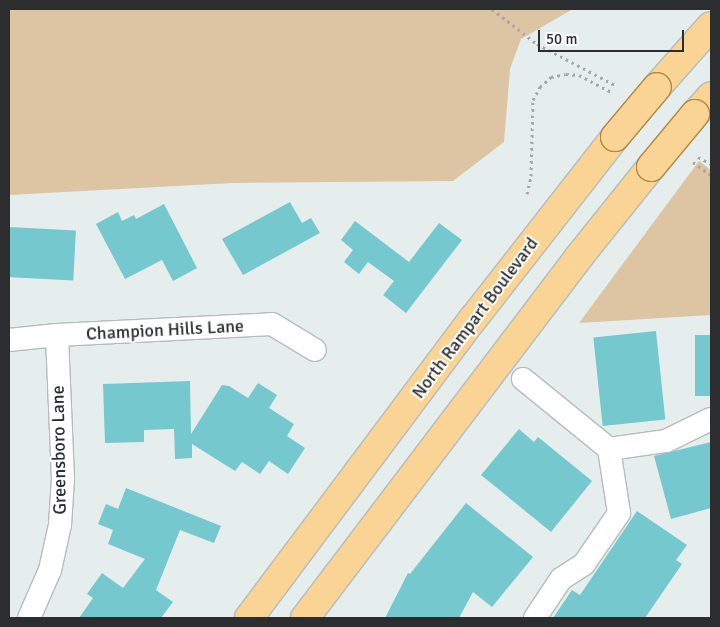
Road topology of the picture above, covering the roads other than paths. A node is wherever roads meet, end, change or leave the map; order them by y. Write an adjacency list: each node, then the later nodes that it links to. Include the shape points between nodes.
1 (711, 26): 10 (main road, North Rampart Boulevard, bridge, via 615,137 479,311)
2 (703, 105): 11 (main road, bridge, via 578,258)
3 (57, 336): 4 (street, Champion Hills Lane); 5 (street, Champion Hills Lane, via 272,324); 9 (street, Greensboro Lane, via 62,479 60,525 50,570)
4 (9, 340)
5 (315, 350)
6 (523, 379): 8 (street)
7 (711, 419): 8 (street, via 666,441)
8 (609, 449): 12 (street, via 619,513 584,564 561,579)
9 (30, 618)
10 (249, 618)
11 (305, 618)
12 (535, 618)

